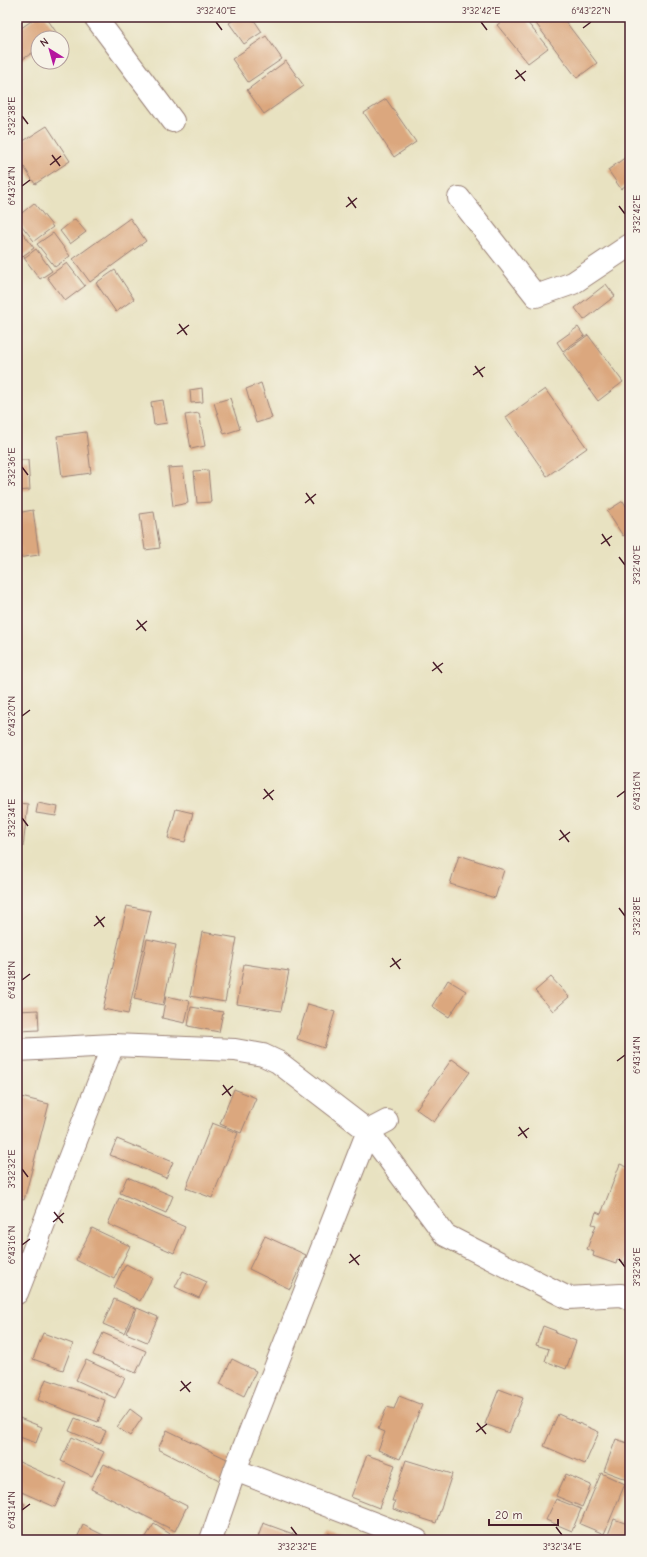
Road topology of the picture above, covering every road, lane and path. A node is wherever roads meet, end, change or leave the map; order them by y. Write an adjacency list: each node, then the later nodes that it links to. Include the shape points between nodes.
1 (96, 17): 2 (street)
2 (173, 121)
3 (459, 198): 4 (street, via 536,296 573,283)
4 (630, 245)
5 (113, 1045): 6 (street); 7 (street, via 235,1050 264,1054); 8 (street)
6 (17, 1050)
7 (377, 1126): 9 (street, via 445,1235 568,1298 622,1295); 10 (street)
8 (17, 1293)
9 (630, 1299)
10 (235, 1470): 11 (street); 12 (street)
11 (211, 1540)
12 (416, 1540)

